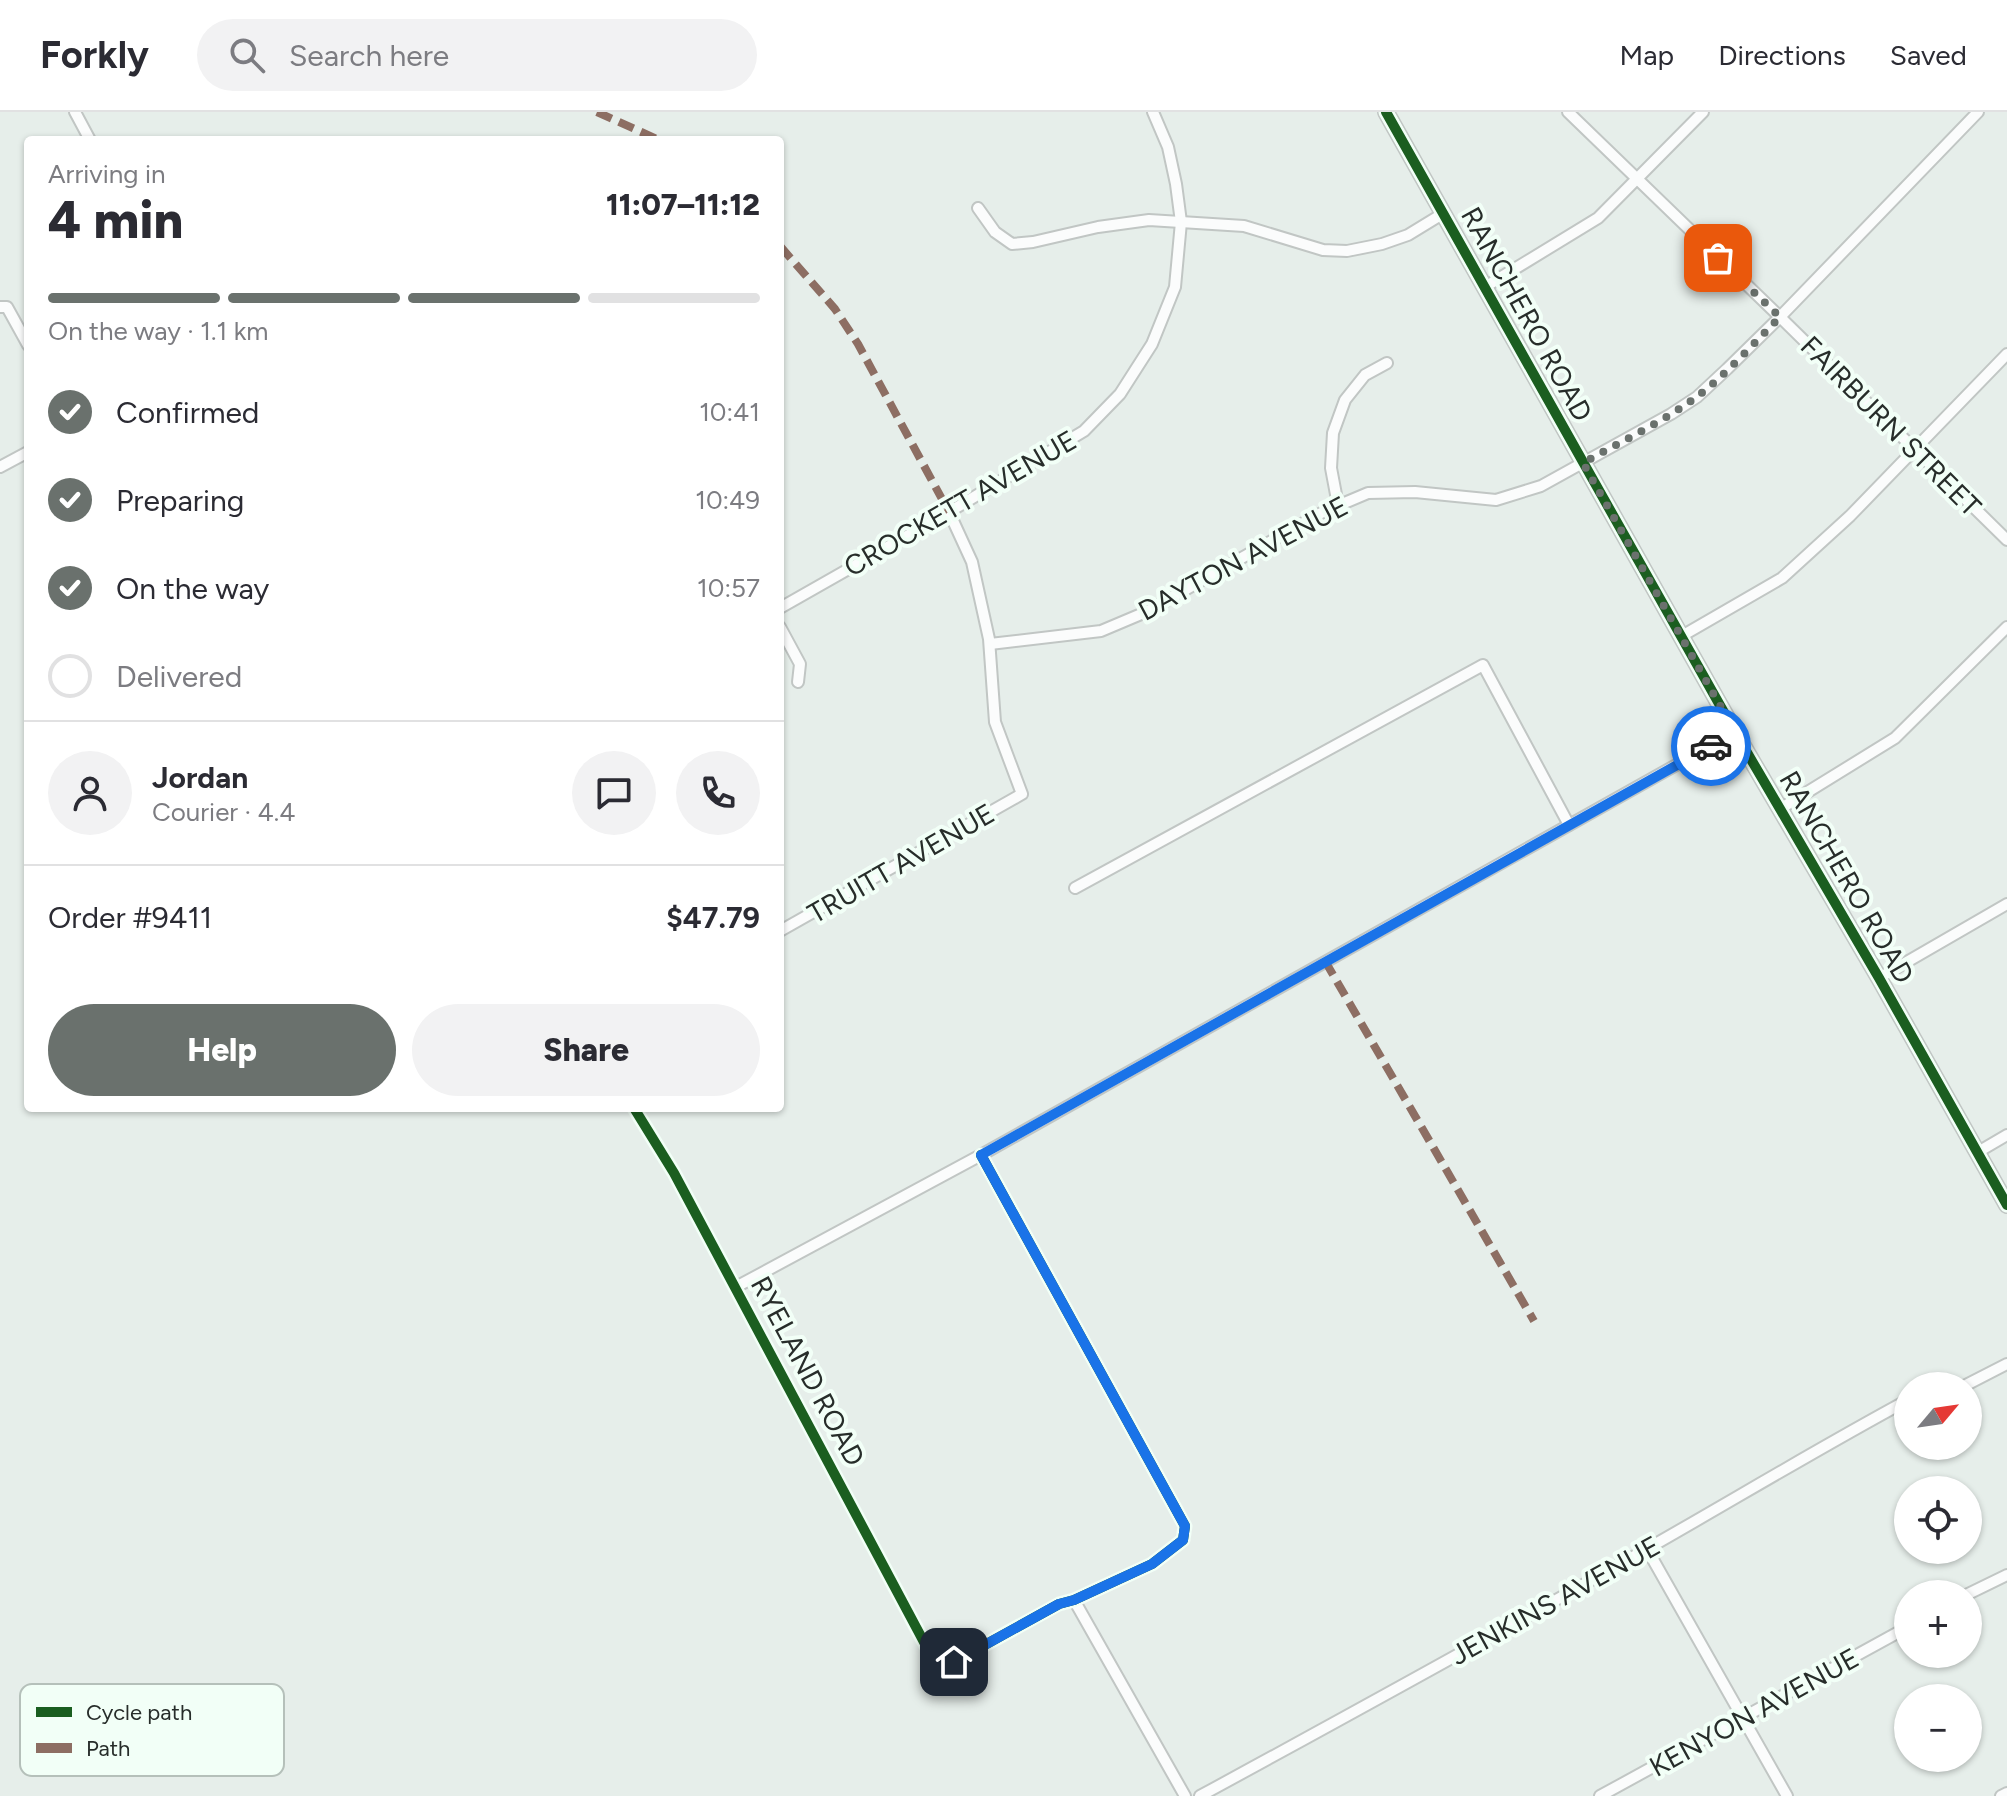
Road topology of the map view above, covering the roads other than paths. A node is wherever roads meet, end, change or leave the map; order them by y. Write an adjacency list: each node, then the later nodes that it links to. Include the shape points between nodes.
1 (75, 112): 7 (street)
2 (1153, 112): 11 (street, CROCKETT AVENUE, via 1173,165)
3 (1386, 112): 10 (main road, RANCHERO ROAD)
4 (1568, 112): 8 (street, FAIRBURN STREET)
5 (1703, 112): 8 (street)
6 (1978, 112): 14 (street, DAYTON AVENUE)
7 (88, 136)
8 (1636, 179): 12 (street, via 1598,218); 14 (street, FAIRBURN STREET)
9 (978, 208): 11 (street, via 995,232 1012,244 1149,220)
10 (1444, 213): 11 (street, via 1408,235 1347,251 1323,250 1244,226); 12 (main road, RANCHERO ROAD)
11 (1181, 222): 23 (street, CROCKETT AVENUE, via 1175,287 1152,344 1120,394 1084,431)
12 (1485, 287): 20 (main road, RANCHERO ROAD)
13 (4, 307): 15 (street)
14 (1780, 317): 18 (street, FAIRBURN STREET); 20 (street, DAYTON AVENUE, via 1697,397)
15 (24, 339)
16 (2007, 354): 18 (street)
17 (1387, 363): 22 (street, via 1365,375 1345,400 1333,433 1331,468)
18 (1914, 450): 24 (street, FAIRBURN STREET); 28 (street, via 1782,578)
19 (24, 454): 21 (street)
20 (1583, 463): 22 (street, DAYTON AVENUE, via 1541,486 1496,500 1368,493); 28 (main road, RANCHERO ROAD)
21 (0, 467)
22 (1338, 505): 29 (street, DAYTON AVENUE, via 1146,612 1101,631)
23 (949, 512): 25 (street, CROCKETT AVENUE); 29 (street, via 972,562)
24 (2007, 540)
25 (784, 606)
26 (2007, 627): 32 (street, via 1895,738)
27 (784, 634): 30 (street, via 800,664)
28 (1680, 637): 31 (main road, RANCHERO ROAD)
29 (990, 644): 36 (street, TRUITT AVENUE, via 995,722 1022,794)
30 (798, 682)
31 (1735, 732): 32 (main road, RANCHERO ROAD); 33 (street)
32 (1780, 809): 37 (main road, RANCHERO ROAD)
33 (1569, 825): 34 (street, via 1483,665); 41 (street)
34 (1075, 888)
35 (2007, 904): 37 (street)
36 (784, 929)
37 (1879, 978): 40 (main road, RANCHERO ROAD)
38 (636, 1112): 43 (street, RYELAND ROAD)
39 (2007, 1135): 40 (street)
40 (1978, 1152): 42 (main road, RANCHERO ROAD)
41 (981, 1155): 43 (street); 50 (street, via 1185,1526 1183,1540 1152,1564)
42 (2007, 1205)
43 (736, 1287): 50 (street, RYELAND ROAD, via 933,1659 954,1662)
44 (2007, 1364): 45 (street)
45 (1982, 1377)
46 (1894, 1408): 47 (street, JENKINS AVENUE)
47 (1647, 1549): 52 (street); 55 (street, JENKINS AVENUE)
48 (2007, 1575): 49 (street)
49 (1982, 1587)
50 (1074, 1600): 54 (street)
51 (1894, 1635): 52 (street, KENYON AVENUE)
52 (1742, 1718): 56 (street, KENYON AVENUE); 57 (street)
53 (2007, 1793): 58 (street)
54 (1185, 1796)
55 (1200, 1796)
56 (1600, 1796)
57 (1787, 1796)
58 (2001, 1796)

